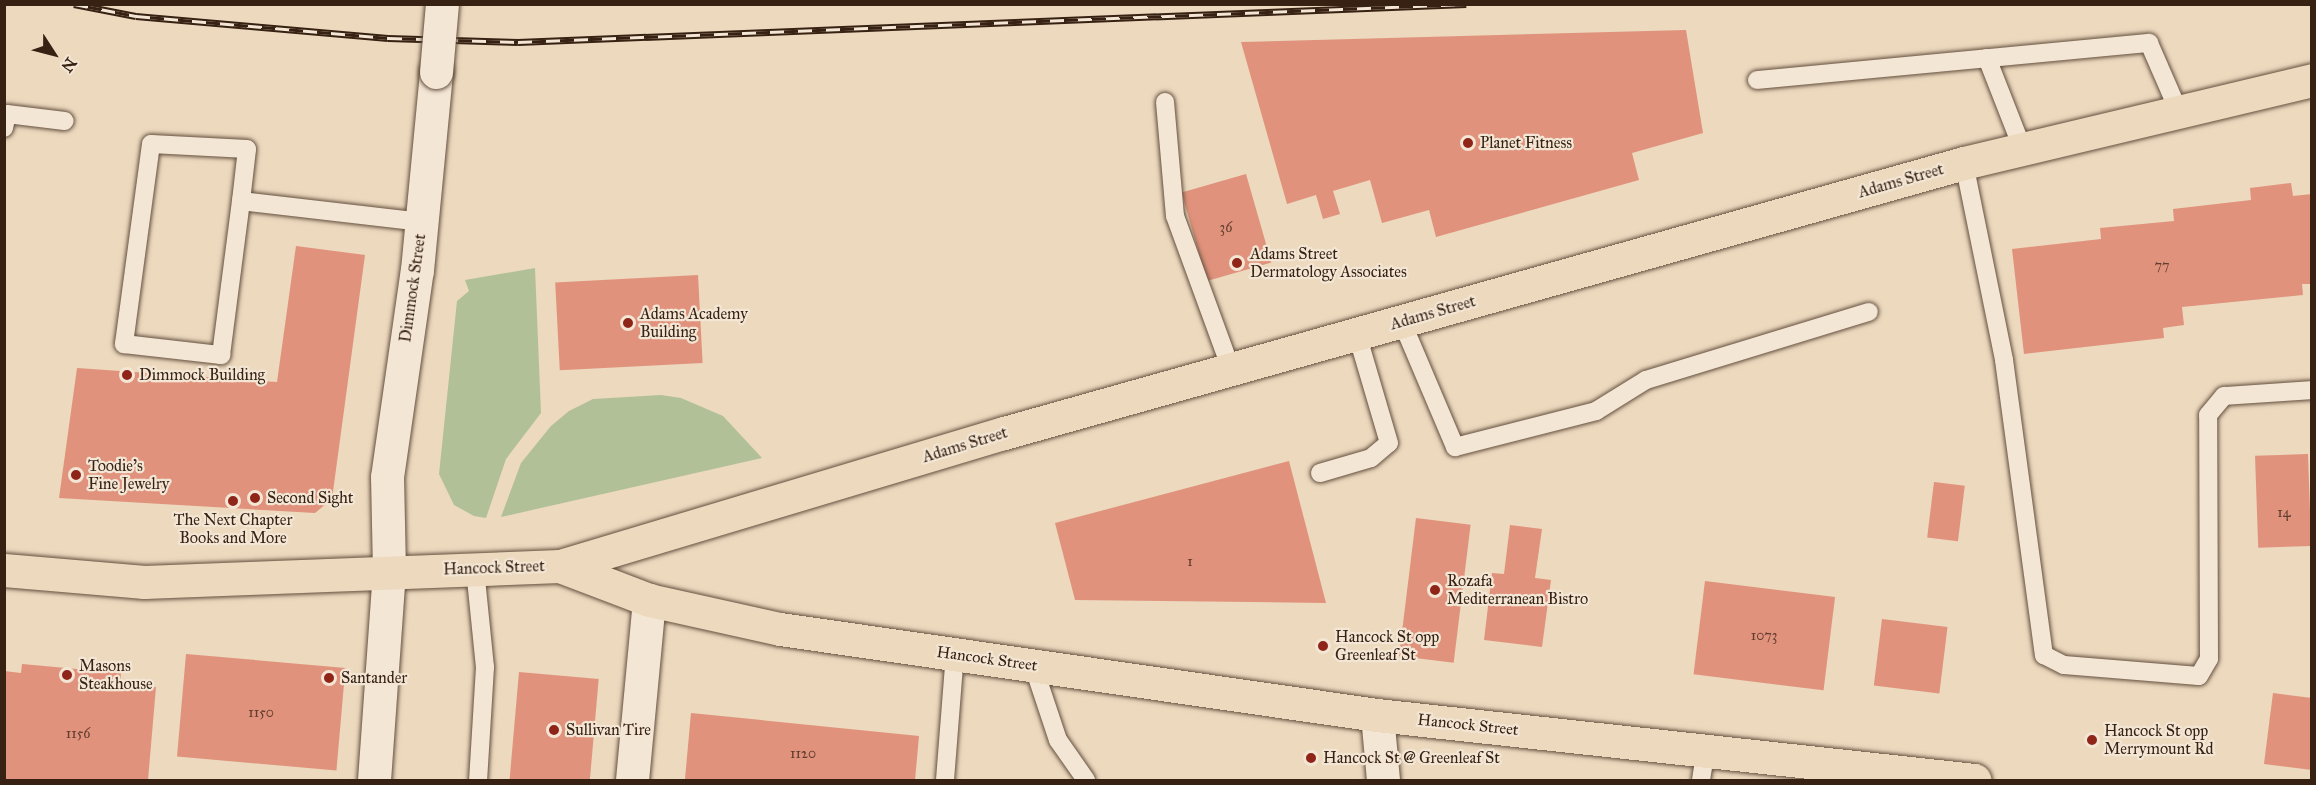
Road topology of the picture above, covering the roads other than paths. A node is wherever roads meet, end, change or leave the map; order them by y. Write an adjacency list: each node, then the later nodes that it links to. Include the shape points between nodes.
1 (442, 4): 12 (street, Dimmock Street, bridge)
2 (1987, 58): 3 (lane); 6 (lane, via 2149,43); 9 (lane)
3 (1757, 80)
4 (2312, 80): 6 (main road, Adams Street)
5 (1165, 102): 16 (lane, via 1175,216)
6 (2179, 112): 9 (main road, Adams Street)
7 (65, 121): 8 (lane, via 6,114)
8 (4, 128)
9 (2023, 150): 10 (main road, Adams Street)
10 (1964, 163): 14 (main road, Adams Street); 17 (lane, via 2004,360 2044,655 2064,665 2199,676 2210,659 2208,415 2224,396)
11 (241, 201): 11 (lane, via 221,355 124,344 151,144 247,149); 12 (lane)
12 (422, 222): 22 (street, Dimmock Street, via 387,477)
13 (1869, 312): 14 (lane, via 1646,380 1596,411 1455,447)
14 (1402, 322): 15 (main road, Adams Street)
15 (1357, 334): 16 (main road, Adams Street); 18 (lane, via 1389,443 1371,458)
16 (1231, 369): 19 (main road, Adams Street)
17 (2312, 390)
18 (1320, 473)
19 (560, 566): 20 (main road, Hancock Street); 23 (main road, Hancock Street)
20 (475, 569): 22 (main road, Hancock Street); 29 (lane, via 485,667)
21 (4, 570): 22 (main road, Hancock Street, via 144,582)
22 (389, 571): 28 (street, Dimmock Street)
23 (649, 600): 24 (main road, Hancock Street, via 780,629); 30 (street)
24 (955, 654): 25 (main road, Hancock Street); 31 (lane)
25 (1033, 665): 26 (main road, Hancock Street); 32 (lane, via 1058,740)
26 (1377, 715): 27 (main road, Hancock Street); 33 (street)
27 (1704, 765): 34 (main road, Hancock Street)
28 (374, 780)
29 (478, 780)
30 (632, 780)
31 (945, 780)
32 (1086, 780)
33 (1383, 780)
34 (1974, 780)

